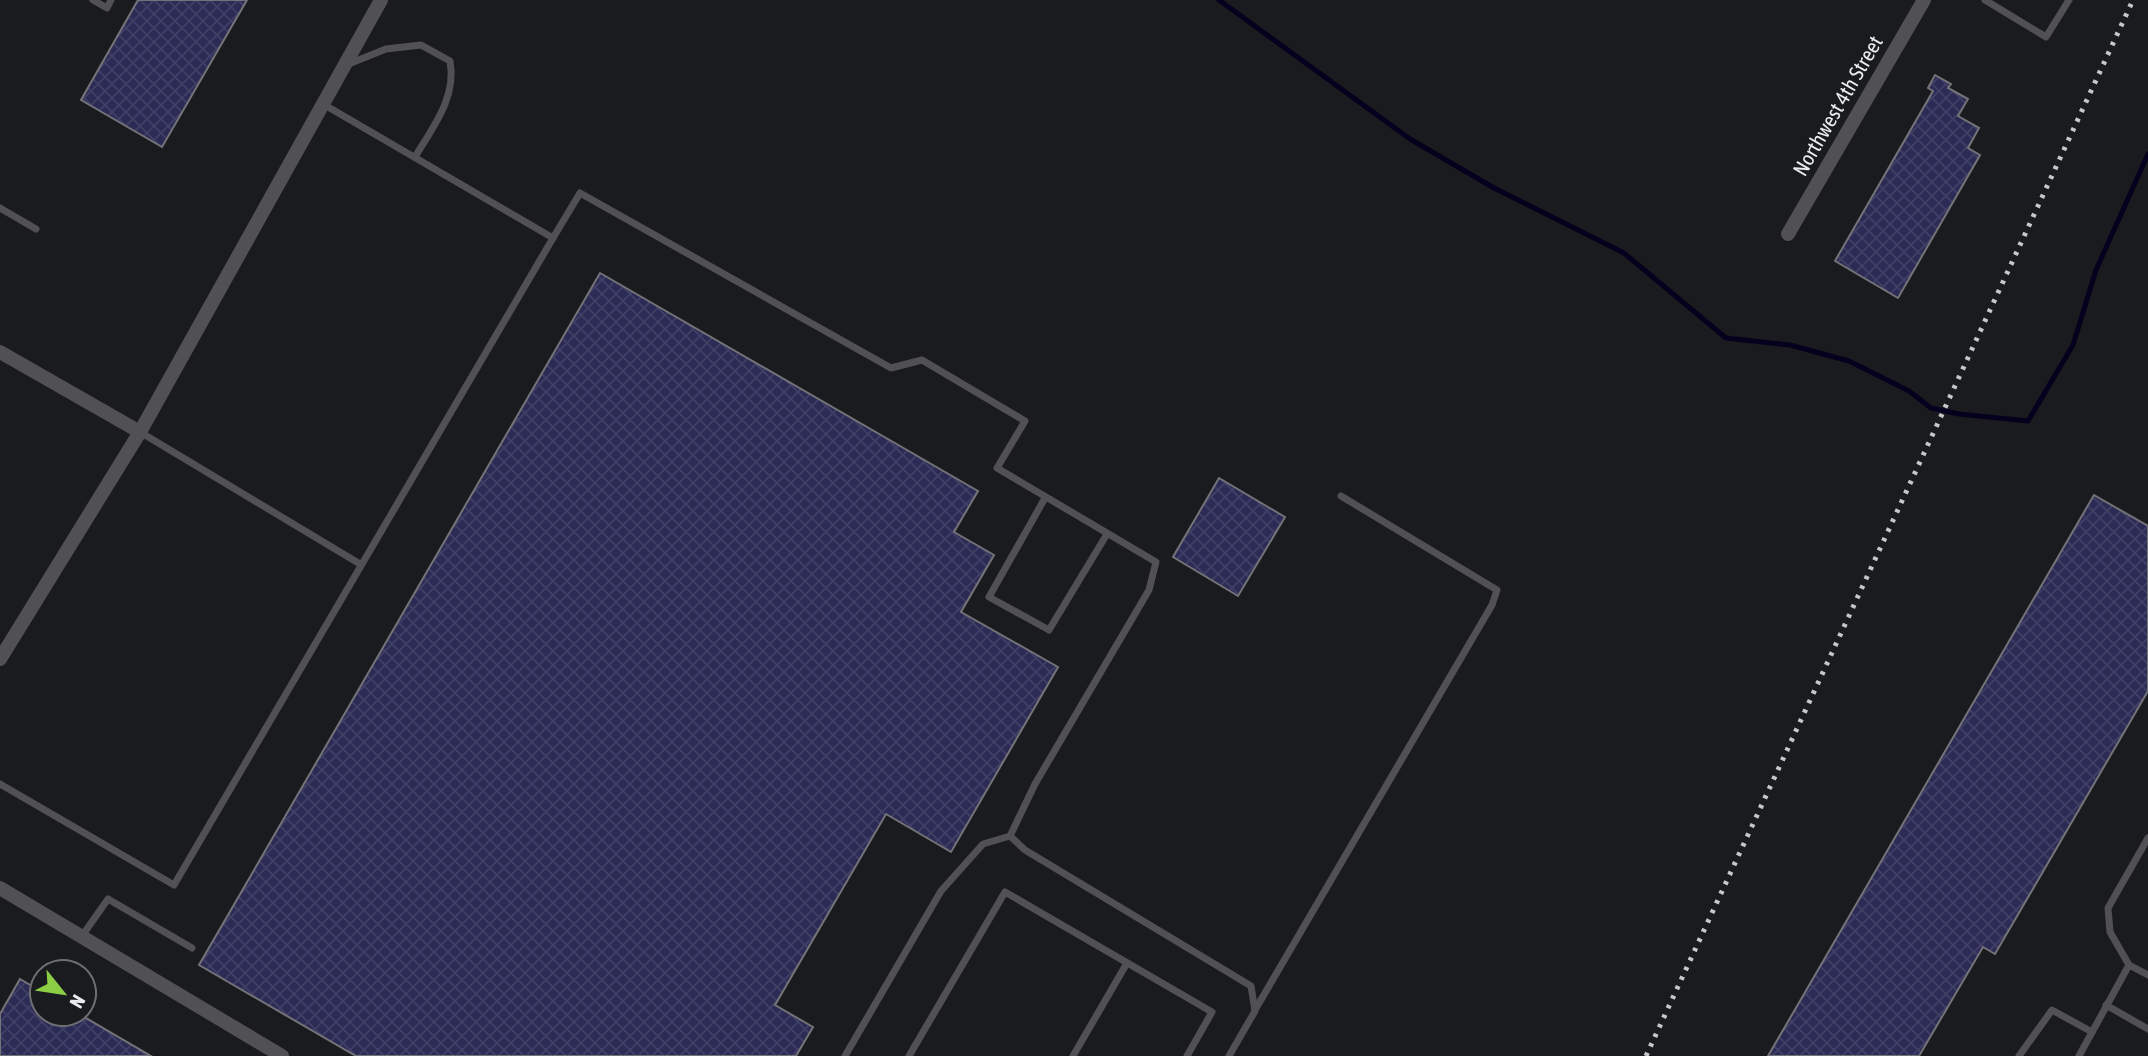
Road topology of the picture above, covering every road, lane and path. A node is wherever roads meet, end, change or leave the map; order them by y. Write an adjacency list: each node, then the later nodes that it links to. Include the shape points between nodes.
1 (93, 0): 2 (lane, via 107,8)
2 (111, 0)
3 (381, 0): 7 (street)
4 (1924, 0): 12 (street, Northwest 4th Street)
5 (1985, 0): 6 (lane, via 2046,37)
6 (2068, 0)
7 (345, 65): 8 (street); 9 (lane, via 386,49 421,45 450,61 453,78 444,109)
8 (323, 104): 9 (lane); 15 (street)
9 (415, 157): 13 (lane)
10 (0, 208): 11 (lane)
11 (36, 229)
12 (1788, 234)
13 (552, 239): 17 (lane, via 580,193 891,368 922,360 1025,421 997,468); 19 (lane)
14 (0, 352): 15 (street)
15 (140, 432): 19 (lane); 20 (street)
16 (1341, 496): 31 (lane, via 1497,590)
17 (1045, 498): 18 (lane); 18 (lane, via 989,597 1049,631)
18 (1107, 534): 22 (lane, via 1156,562 1149,590 1035,784)
19 (360, 564): 21 (lane, via 174,885)
20 (0, 659)
21 (0, 784)
22 (1010, 836): 31 (lane, via 1025,850 1251,986); 36 (lane, via 984,844 941,891)
23 (2148, 838): 28 (lane, via 2108,908 2110,932)
24 (0, 888): 25 (street)
25 (82, 937): 26 (lane, via 108,899); 34 (street)
26 (192, 948)
27 (1127, 963): 37 (lane, via 1005,892); 38 (lane); 39 (lane, via 1212,1012)
28 (2129, 965): 29 (lane); 30 (lane)
29 (2148, 975)
30 (2106, 1005): 32 (lane); 33 (lane)
31 (1255, 1011): 40 (lane)
32 (2148, 1029)
33 (2092, 1032): 41 (lane, via 2052,1010); 42 (lane)
34 (256, 1050): 35 (street)
35 (282, 1056)
36 (845, 1056)
37 (909, 1056)
38 (1073, 1056)
39 (1187, 1056)
40 (1229, 1056)
41 (2019, 1056)
42 (2079, 1056)

